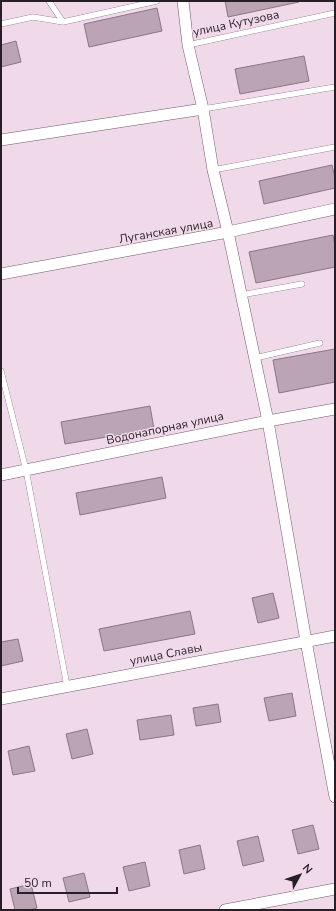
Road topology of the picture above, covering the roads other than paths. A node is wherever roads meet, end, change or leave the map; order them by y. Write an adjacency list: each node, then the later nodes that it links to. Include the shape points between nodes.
1 (49, 1): 5 (lane)
2 (157, 1): 5 (lane)
3 (183, 1): 7 (street)
4 (335, 13): 7 (lane, улица Кутузова)
5 (63, 22): 6 (lane, via 33,17)
6 (1, 24)
7 (188, 45): 9 (street)
8 (335, 87): 9 (lane)
9 (203, 109): 10 (street); 12 (street)
10 (1, 140)
11 (335, 147): 12 (lane)
12 (213, 170): 14 (street)
13 (335, 209): 14 (street, Луганская улица)
14 (228, 232): 15 (street, Луганская улица); 17 (street)
15 (1, 274)
16 (302, 284): 17 (lane)
17 (241, 295): 19 (street)
18 (320, 343): 19 (lane)
19 (255, 358): 22 (street)
20 (1, 370): 23 (lane)
21 (335, 409): 22 (street, Водонапорная улица)
22 (268, 421): 23 (street, Водонапорная улица); 26 (street)
23 (26, 470): 24 (street, Водонапорная улица); 27 (lane)
24 (1, 475)
25 (335, 636): 26 (street, улица Славы)
26 (306, 641): 27 (street, улица Славы); 29 (street)
27 (67, 686): 28 (street, улица Славы)
28 (1, 698)
29 (335, 797)
30 (335, 889): 31 (street)
31 (225, 910)

